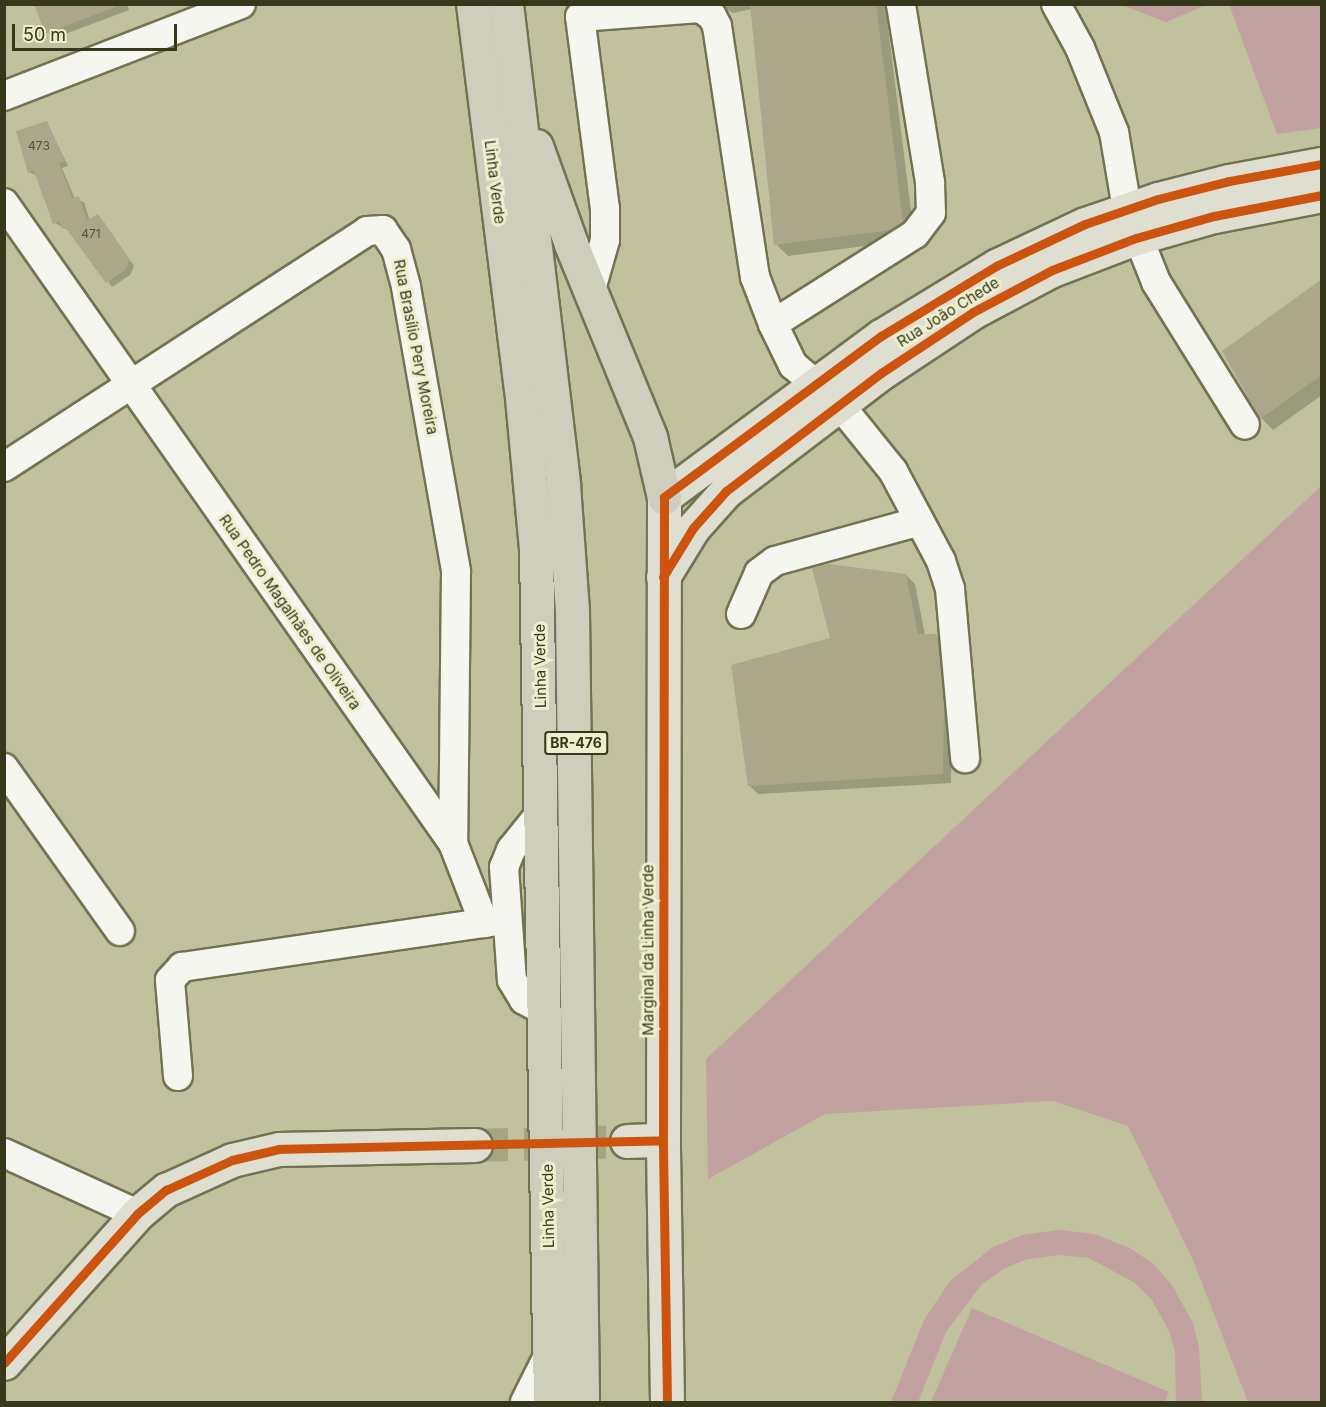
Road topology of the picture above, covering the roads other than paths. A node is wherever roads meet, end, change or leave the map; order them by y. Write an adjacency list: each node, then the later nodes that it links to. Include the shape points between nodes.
1 (241, 4): 8 (street)
2 (473, 4): 25 (highway, Linha Verde / BR-476, via 530,467 540,638)
3 (506, 4): 7 (highway, BR-476)
4 (901, 4): 14 (street, via 930,182 931,213 915,234)
5 (1056, 4): 12 (street, via 1080,48 1114,132)
6 (589, 10): 13 (street, via 605,240); 14 (street, via 700,8 712,16 717,26 755,278)
7 (516, 87): 13 (highway); 40 (highway, BR-476, via 563,485 572,612)
8 (4, 96)
9 (1322, 164): 12 (main road, Rua João Chede, via 1229,181)
10 (1322, 195): 12 (main road, Rua João Chede, via 1214,216)
11 (4, 203): 15 (street, Rua Pedro Magalhães de Oliveira)
12 (1132, 223): 16 (main road, Rua João Chede); 17 (street, via 1156,282)
13 (590, 293): 19 (highway, via 650,437)
14 (773, 324): 16 (street, via 793,365)
15 (129, 383): 18 (street, Rua Brasílio Pery Moreira); 26 (street, Rua Pedro Magalhães de Oliveira); 26 (street, Rua Brasílio Pery Moreira, via 367,231 383,230 396,249 406,287 456,572)
16 (828, 394): 19 (main road, Rua João Chede); 20 (street, via 893,471); 21 (main road, Rua João Chede, via 710,507)
17 (1245, 425)
18 (4, 467)
19 (664, 496): 21 (main road, Marginal da Linha Verde)
20 (920, 520): 22 (street, via 776,561 759,573); 23 (street, via 941,561 950,590)
21 (663, 577): 31 (main road, Marginal da Linha Verde)
22 (741, 614)
23 (965, 758)
24 (4, 768): 28 (street)
25 (543, 810): 27 (street, via 504,867); 29 (highway, Linha Verde / BR-476)
26 (453, 843): 27 (street, Rua Pedro Magalhães de Oliveira)
27 (495, 922): 29 (street, Rua Pedro Magalhães de Oliveira, via 515,992); 30 (street, via 182,967 170,980)
28 (120, 931)
29 (545, 1011): 36 (highway, Linha Verde / BR-476)
30 (177, 1076)
31 (663, 1140): 32 (main road); 41 (main road, Marginal da Linha Verde)
32 (627, 1141)
33 (475, 1145): 35 (main road, via 279,1149 232,1160 166,1190)
34 (4, 1153): 35 (street)
35 (136, 1214): 37 (main road)
36 (550, 1352): 38 (street); 39 (highway, Linha Verde / BR-476)
37 (4, 1363)
38 (525, 1402)
39 (550, 1402)
40 (582, 1402)
41 (667, 1402)

